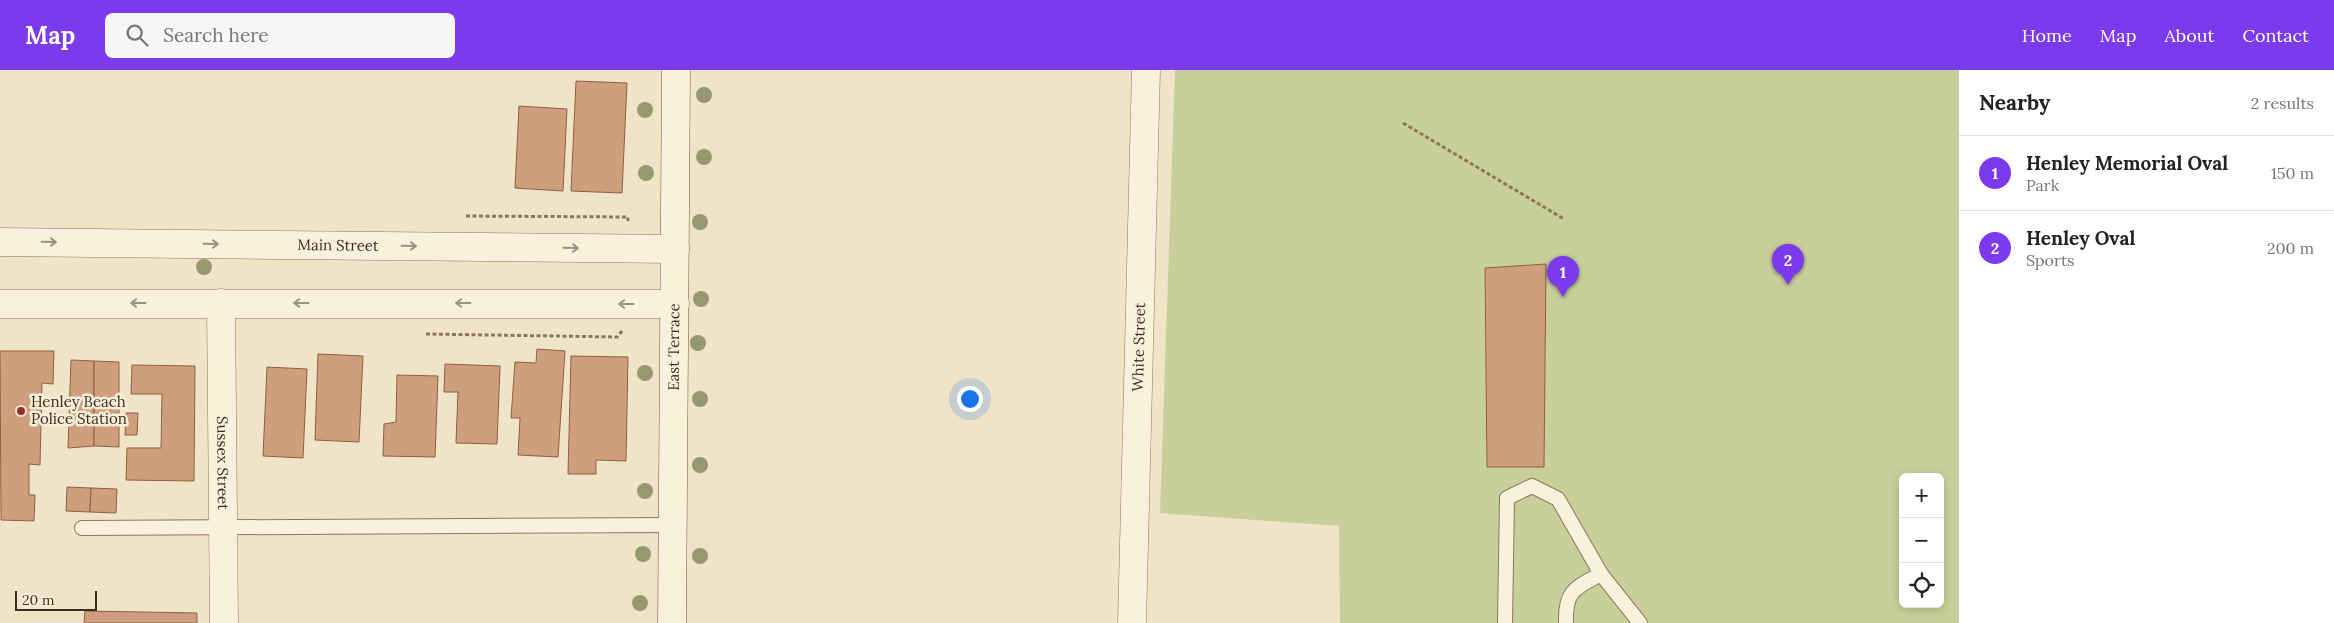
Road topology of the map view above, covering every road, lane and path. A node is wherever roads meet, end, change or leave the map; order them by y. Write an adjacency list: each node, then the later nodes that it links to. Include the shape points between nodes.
1 (676, 70): 6 (street, East Terrace)
2 (1146, 70): 16 (street, White Street)
3 (1403, 123): 4 (path)
4 (1564, 219)
5 (0, 242): 6 (street, Main Street, one-way to 6)
6 (675, 249): 9 (street, East Terrace)
7 (221, 303): 8 (street, one-way to 8); 9 (street, one-way to 7); 12 (street, Sussex Street)
8 (0, 304)
9 (675, 304): 10 (street, East Terrace)
10 (673, 525): 12 (lane); 15 (street, East Terrace)
11 (82, 528): 12 (lane)
12 (223, 529): 14 (street, Sussex Street)
13 (1601, 574): 17 (lane, via 1558,499 1532,486 1507,498); 18 (lane, via 1575,588 1565,606); 19 (lane)
14 (224, 623)
15 (672, 623)
16 (1132, 623)
17 (1506, 623)
18 (1566, 623)
19 (1640, 623)

